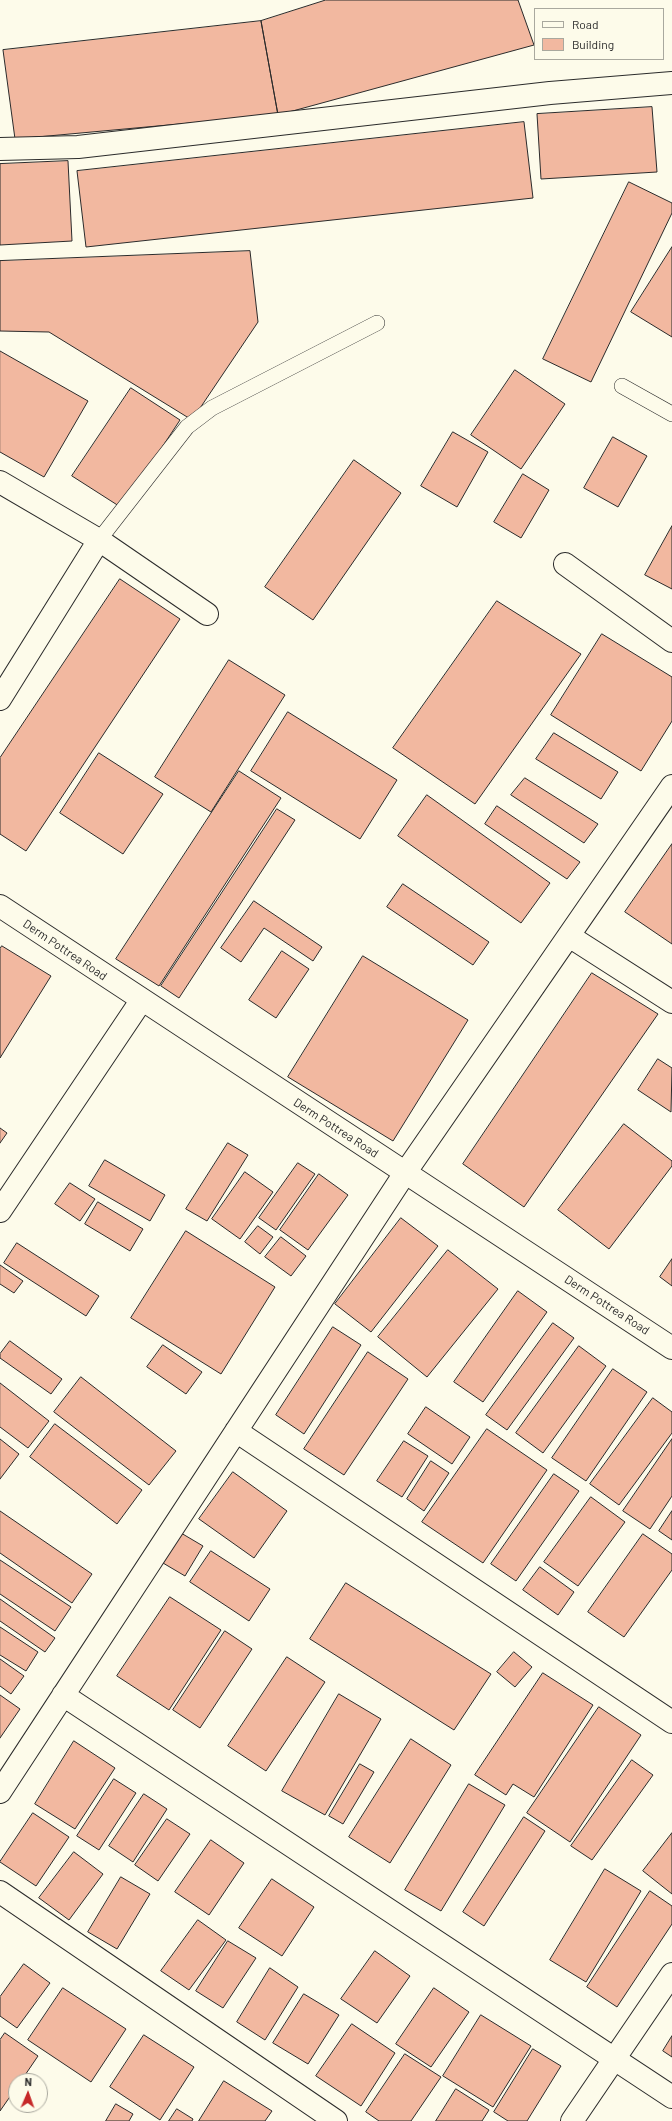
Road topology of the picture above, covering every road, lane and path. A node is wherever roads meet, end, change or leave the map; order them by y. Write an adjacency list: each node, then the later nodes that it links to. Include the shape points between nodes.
1 (672, 83): 2 (street, via 543,94 78,147)
2 (0, 149)
3 (377, 323): 7 (lane, via 212,408 187,427)
4 (622, 386): 5 (lane)
5 (672, 414)
6 (0, 482): 7 (street)
7 (99, 540): 9 (street); 11 (street)
8 (565, 564): 10 (street)
9 (206, 614)
10 (672, 641)
11 (0, 699)
12 (672, 786): 14 (street)
13 (0, 906): 15 (street, Derm Pottrea Road)
14 (569, 936): 16 (street); 17 (street)
15 (141, 1001): 17 (street, Derm Pottrea Road); 18 (street)
16 (672, 1002)
17 (404, 1173): 19 (street, Derm Pottrea Road); 20 (street)
18 (0, 1211)
19 (672, 1348)
20 (236, 1431): 21 (street); 22 (street)
21 (63, 1695): 23 (street); 26 (street)
22 (672, 1722)
23 (0, 1792)
24 (0, 1892): 28 (street)
25 (672, 1974): 26 (street)
26 (614, 2058): 27 (street); 29 (street)
27 (672, 2098)
28 (336, 2121)
29 (572, 2121)

